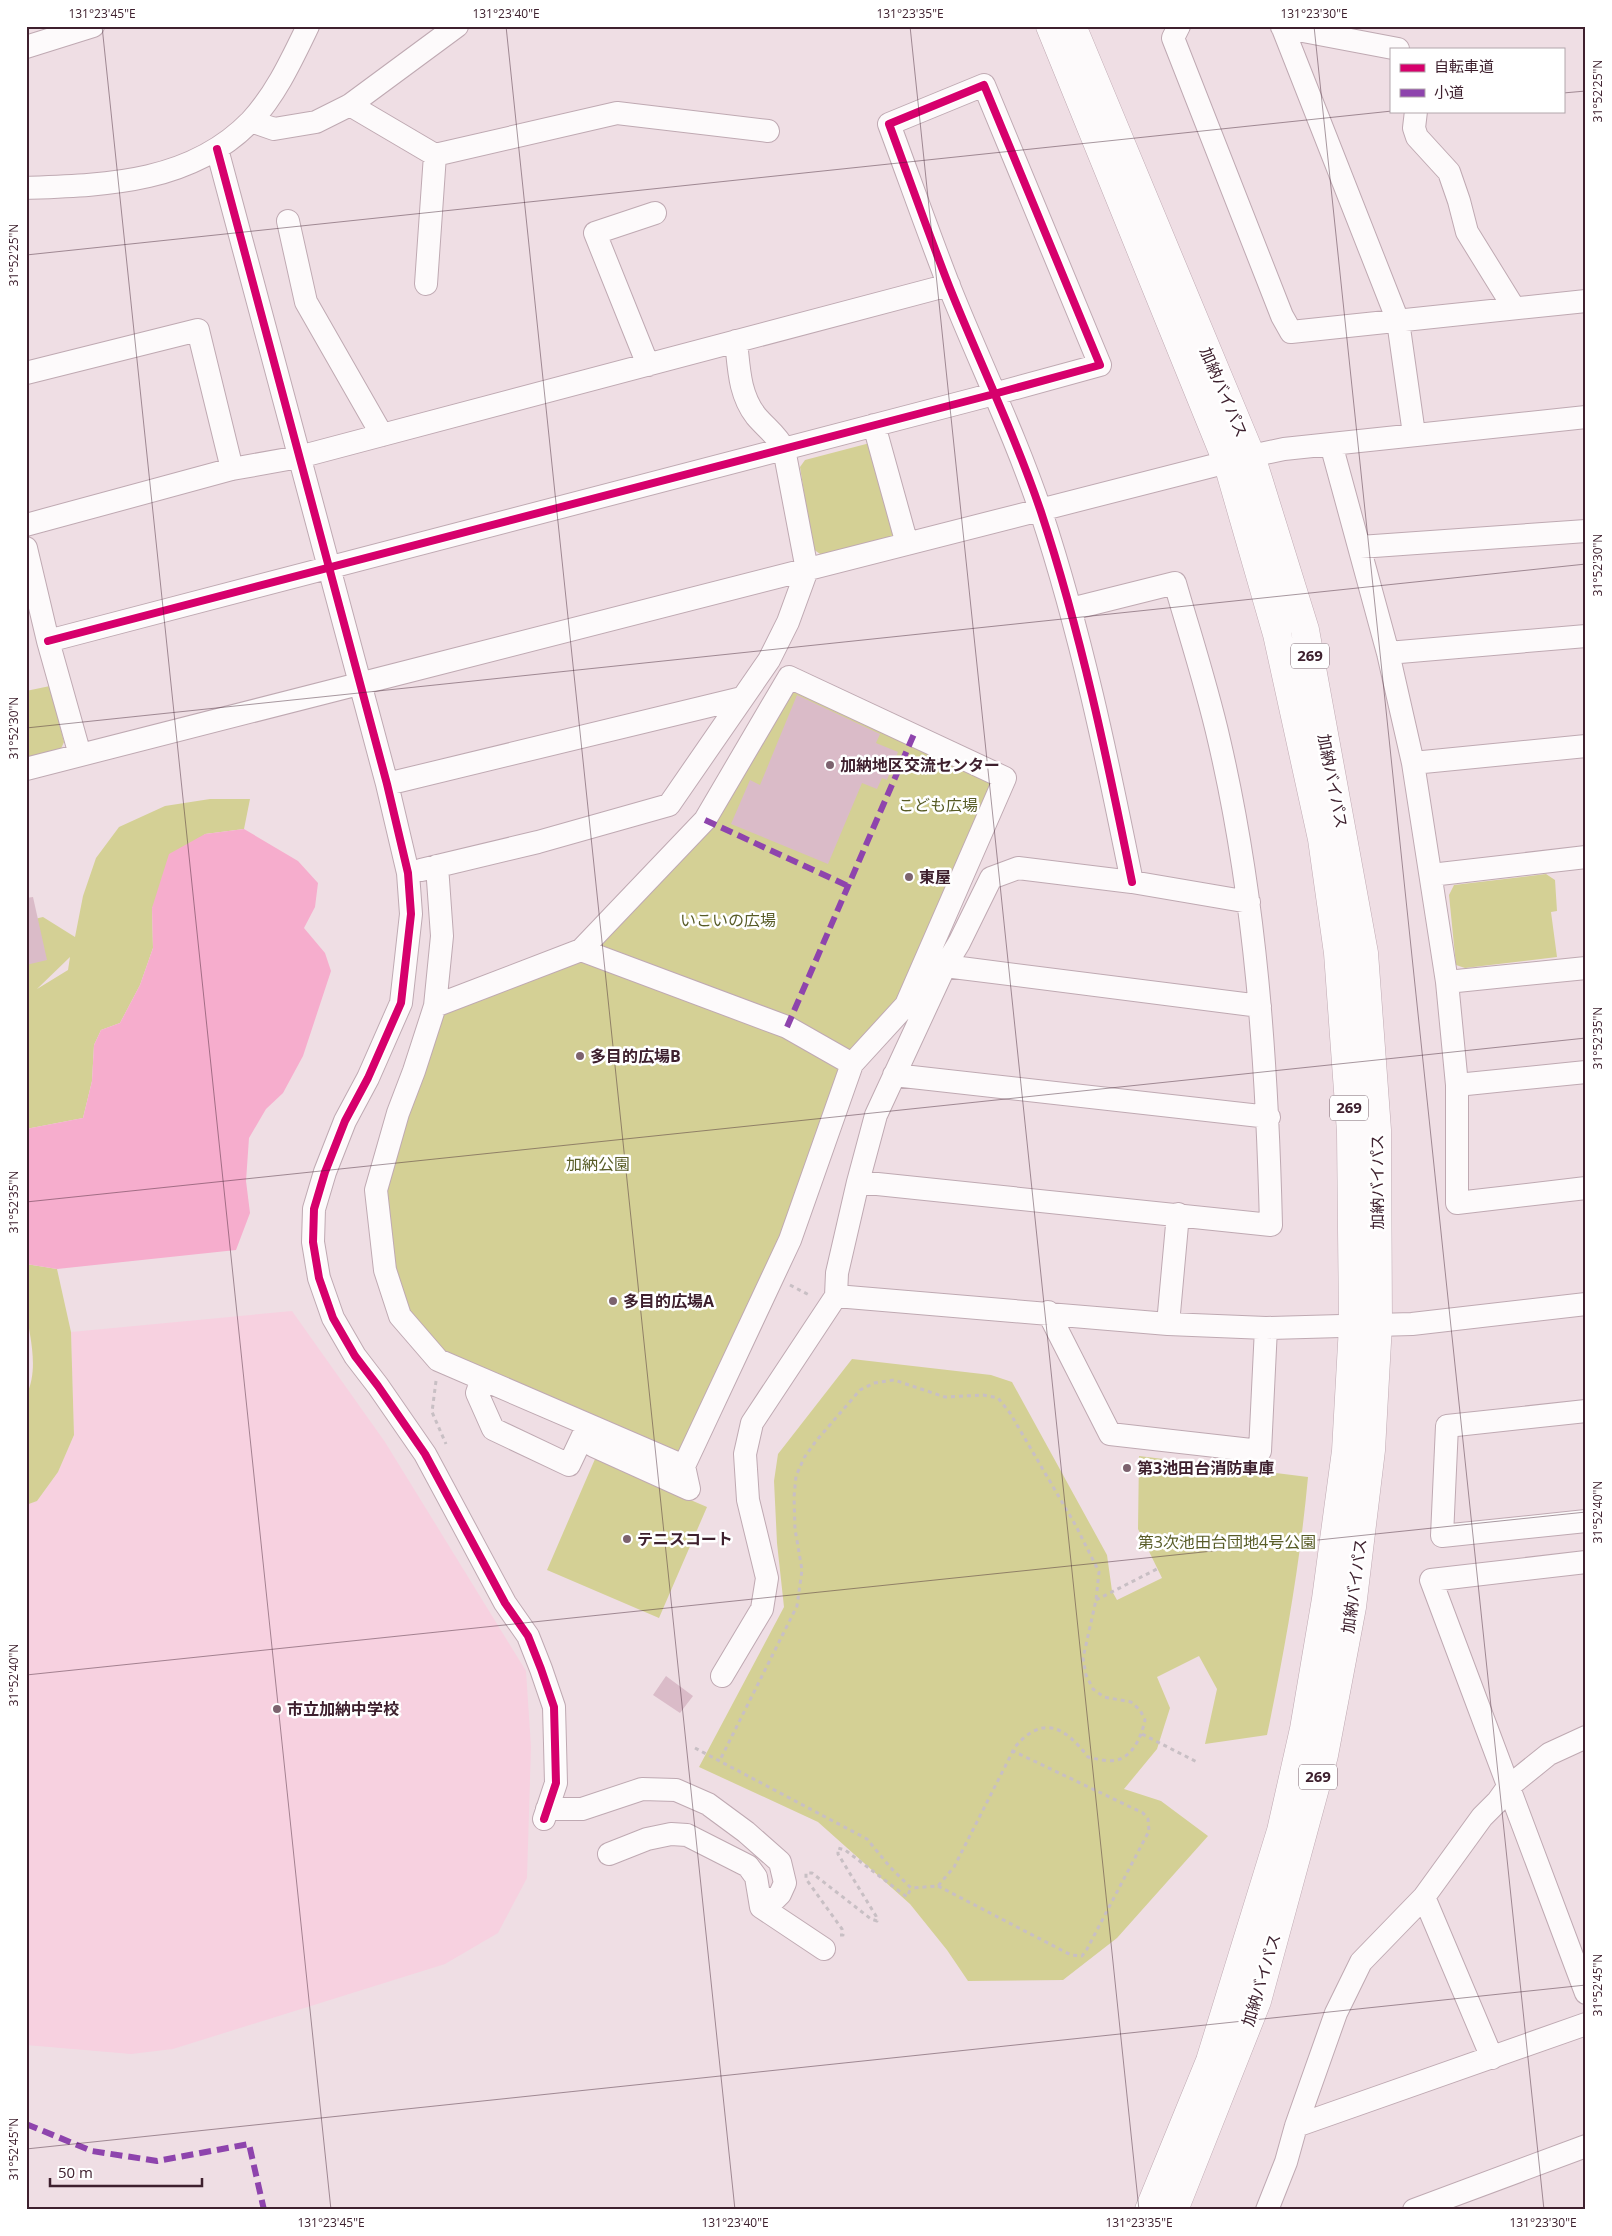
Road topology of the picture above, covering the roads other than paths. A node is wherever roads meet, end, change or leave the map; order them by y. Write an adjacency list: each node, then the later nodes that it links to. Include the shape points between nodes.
1 (93, 26): 8 (street)
2 (308, 26): 12 (street, via 285,73)
3 (456, 26): 10 (street)
4 (1050, 26): 35 (highway, 加納バイパス / 269)
5 (1072, 26): 35 (highway, 加納バイパス / 269)
6 (1179, 26): 23 (street, via 1173,38 1291,332)
7 (1282, 27): 9 (street); 23 (street)
8 (26, 47)
9 (1393, 48)
10 (350, 105): 12 (street, via 316,122 291,127 274,129); 15 (street)
11 (1416, 112): 22 (street, via 1414,128 1417,137 1450,172 1467,232)
12 (251, 121): 14 (street)
13 (768, 131): 15 (street, via 617,113)
14 (217, 150): 16 (street, via 175,170 130,181); 34 (street)
15 (435, 155): 19 (street)
16 (26, 188)
17 (655, 213): 25 (street, via 595,234)
18 (288, 221): 31 (street, via 306,302)
19 (426, 284)
20 (949, 285): 24 (street); 27 (street); 27 (street, via 889,124 984,85 1100,365)
21 (1586, 301): 22 (street)
22 (1514, 308): 23 (street)
23 (1398, 320): 30 (street)
24 (736, 341): 25 (street); 33 (street, via 745,400 778,437)
25 (648, 365): 31 (street)
26 (26, 373): 36 (street, via 198,330)
27 (994, 394): 29 (street); 37 (street)
28 (1586, 418): 30 (street)
29 (874, 425): 33 (street); 40 (street)
30 (1414, 434): 32 (street)
31 (382, 435): 34 (street)
32 (1331, 444): 35 (street, via 1284,449); 41 (street)
33 (784, 449): 43 (street); 44 (street)
34 (299, 456): 36 (street); 43 (street)
35 (1240, 460): 37 (street); 80 (highway, 加納バイパス / 269, via 1305,630 1364,953 1377,1130)
36 (232, 469): 38 (street)
37 (1040, 511): 40 (street); 45 (street)
38 (26, 525)
39 (1586, 531): 41 (street)
40 (907, 544): 44 (street)
41 (1360, 547): 48 (street)
42 (26, 548): 47 (street)
43 (329, 568): 47 (street); 49 (street)
44 (807, 570): 49 (street); 50 (street, via 788,622 769,660)
45 (1071, 609): 60 (street); 61 (street, via 1175,583 1219,739)
46 (1586, 636): 48 (street)
47 (48, 641): 52 (street)
48 (1388, 653): 53 (street)
49 (359, 684): 52 (street); 55 (street)
50 (742, 698): 55 (street); 57 (street, via 669,805)
51 (1586, 746): 53 (street)
52 (80, 755): 54 (street)
53 (1413, 763): 59 (street)
54 (26, 769)
55 (388, 784): 58 (street)
56 (1586, 857): 59 (street)
57 (437, 866): 58 (street); 66 (street, via 442,936)
58 (408, 873): 93 (street, via 411,914 401,1003 345,1121 325,1172 314,1209 313,1242 319,1278 333,1318 355,1356 424,1454 505,1603 528,1636 554,1707 556,1783 546,1814 582,1809 642,1789 676,1790 708,1804 780,1862 785,1883 780,1894 773,1900)
59 (1431, 875): 65 (street)
60 (1132, 882): 61 (street); 63 (street, via 1018,868 991,878)
61 (1249, 902): 67 (street)
62 (581, 950): 66 (street); 68 (street, via 787,1027); 68 (street, via 705,820 789,678 1005,778 906,1005)
63 (945, 966): 67 (street); 70 (street)
64 (1586, 968): 65 (street)
65 (1447, 982): 71 (street)
66 (435, 1006): 82 (street, via 398,1113 376,1190 385,1270 400,1316 438,1360)
67 (1260, 1006): 72 (street)
68 (852, 1064): 86 (street, via 790,1240 684,1466)
69 (1586, 1072): 71 (street)
70 (894, 1075): 72 (street); 73 (street, via 876,1115)
71 (1457, 1085): 74 (street, via 1458,1203)
72 (1269, 1117): 75 (street, via 1271,1224)
73 (858, 1182): 75 (street); 76 (street)
74 (1586, 1188)
75 (1178, 1214): 79 (street)
76 (833, 1301): 78 (street); 89 (street, via 752,1423 745,1454 748,1500 767,1578 762,1609)
77 (1586, 1304): 80 (street, via 1412,1324)
78 (1048, 1312): 79 (street); 81 (street, via 1110,1434 1260,1451)
79 (1168, 1324): 81 (street)
80 (1366, 1325): 81 (street); 101 (highway, 加納バイパス / 269, via 1304,1729 1280,1831 1210,2060); 102 (highway, 加納バイパス / 269, via 1371,1450 1353,1597 1324,1755 1257,2001)
81 (1266, 1328)
82 (482, 1379): 84 (street); 84 (street, via 477,1393 492,1429 569,1465)
83 (1586, 1411): 87 (street, via 1446,1426 1442,1536)
84 (588, 1425): 86 (street)
85 (594, 1446): 86 (street)
86 (658, 1465)
87 (1586, 1521)
88 (1586, 1562): 91 (street, via 1431,1580)
89 (722, 1676)
90 (1586, 1737): 91 (street, via 1549,1754)
91 (1508, 1787): 94 (street); 96 (street)
92 (609, 1854): 93 (street, via 647,1839 671,1834 687,1835 748,1866 756,1877)
93 (760, 1896): 95 (street, via 761,1907)
94 (1424, 1897): 98 (street); 99 (street, via 1362,1962 1336,2012)
95 (831, 1942)
96 (1586, 1993)
97 (1586, 2024): 98 (street)
98 (1492, 2058): 99 (street)
99 (1296, 2126): 103 (street)
100 (1586, 2146): 104 (street)
101 (1149, 2210)
102 (1174, 2210)
103 (1267, 2210)
104 (1414, 2210)

